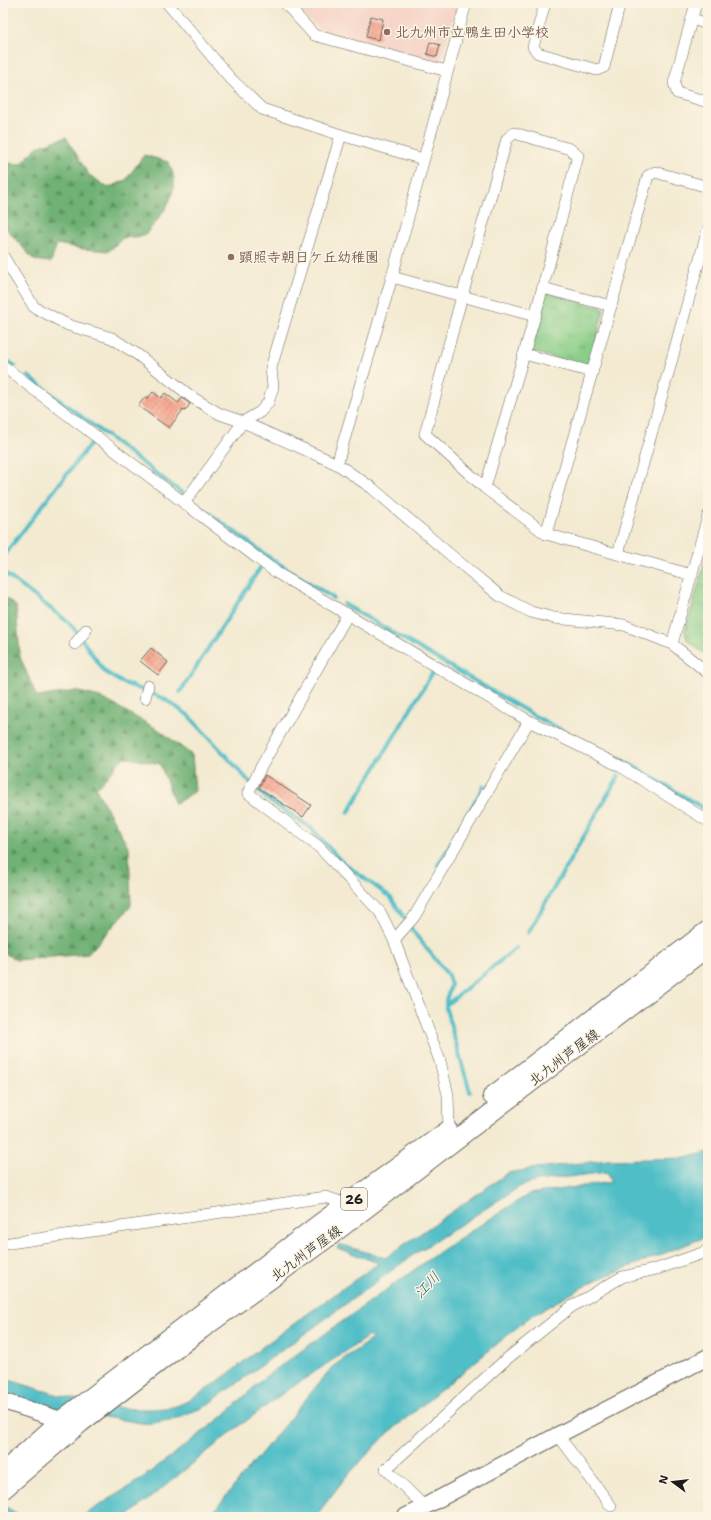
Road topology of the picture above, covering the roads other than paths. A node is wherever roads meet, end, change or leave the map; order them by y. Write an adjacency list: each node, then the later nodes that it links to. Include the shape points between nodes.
1 (167, 3): 11 (street, via 230,78 262,108)
2 (286, 3): 9 (street, via 314,35)
3 (466, 3): 9 (street)
4 (545, 3): 5 (street, via 533,47 538,53 597,70 604,67)
5 (620, 3)
6 (696, 3): 7 (street)
7 (692, 20): 8 (street); 10 (street, via 674,83 677,93)
8 (708, 24)
9 (447, 71): 12 (street)
10 (708, 102)
11 (341, 134): 12 (street); 24 (street, via 271,368 273,387 268,402 260,412)
12 (423, 159): 16 (street)
13 (708, 187): 19 (street, via 655,172 648,176)
14 (708, 229): 30 (street)
15 (3, 256): 24 (street, via 34,307 68,325 112,338 138,354 193,398 220,414)
16 (392, 277): 18 (street); 25 (street)
17 (542, 288): 18 (street, via 578,156 570,149 514,134 507,139); 19 (street); 20 (street)
18 (462, 296): 20 (street); 26 (street, via 425,434)
19 (611, 306): 23 (street)
20 (535, 316): 21 (street)
21 (524, 354): 23 (street); 26 (street)
22 (3, 366): 27 (street)
23 (592, 372): 29 (street)
24 (243, 422): 25 (street); 27 (street)
25 (337, 464): 35 (street, via 372,488 500,596 531,612 554,618 624,625)
26 (485, 488): 29 (street)
27 (184, 503): 32 (street, via 277,573)
28 (708, 516): 31 (street)
29 (546, 534): 30 (street)
30 (618, 554): 31 (street)
31 (692, 575): 35 (street)
32 (348, 614): 39 (street); 42 (street, via 248,793 319,847 380,912)
33 (86, 630): 34 (street)
34 (75, 644)
35 (672, 644): 36 (street)
36 (708, 673)
37 (148, 686): 38 (street)
38 (146, 698)
39 (529, 721): 40 (street, via 620,766); 42 (street, via 414,917)
40 (708, 821)
41 (708, 930): 44 (main road, 北九州芦屋線 / 26)
42 (394, 940): 44 (street, via 440,1061 448,1095)
43 (708, 947): 45 (main road, 北九州芦屋線 / 26)
44 (448, 1130): 45 (main road, 北九州芦屋線 / 26)
45 (353, 1209): 46 (street, via 326,1197); 50 (main road, 北九州芦屋線 / 26, via 320,1224); 51 (main road, 北九州芦屋線 / 26)
46 (3, 1244)
47 (708, 1251): 56 (street, via 657,1269 622,1277 571,1307 503,1362 386,1469)
48 (708, 1357): 52 (street)
49 (3, 1401): 50 (street)
50 (61, 1420): 51 (street); 53 (main road, 北九州芦屋線 / 26)
51 (82, 1423): 54 (main road, 北九州芦屋線 / 26)
52 (558, 1435): 55 (street); 56 (street)
53 (3, 1472)
54 (3, 1490)
55 (611, 1506)
56 (425, 1507): 57 (street)
57 (405, 1517)

